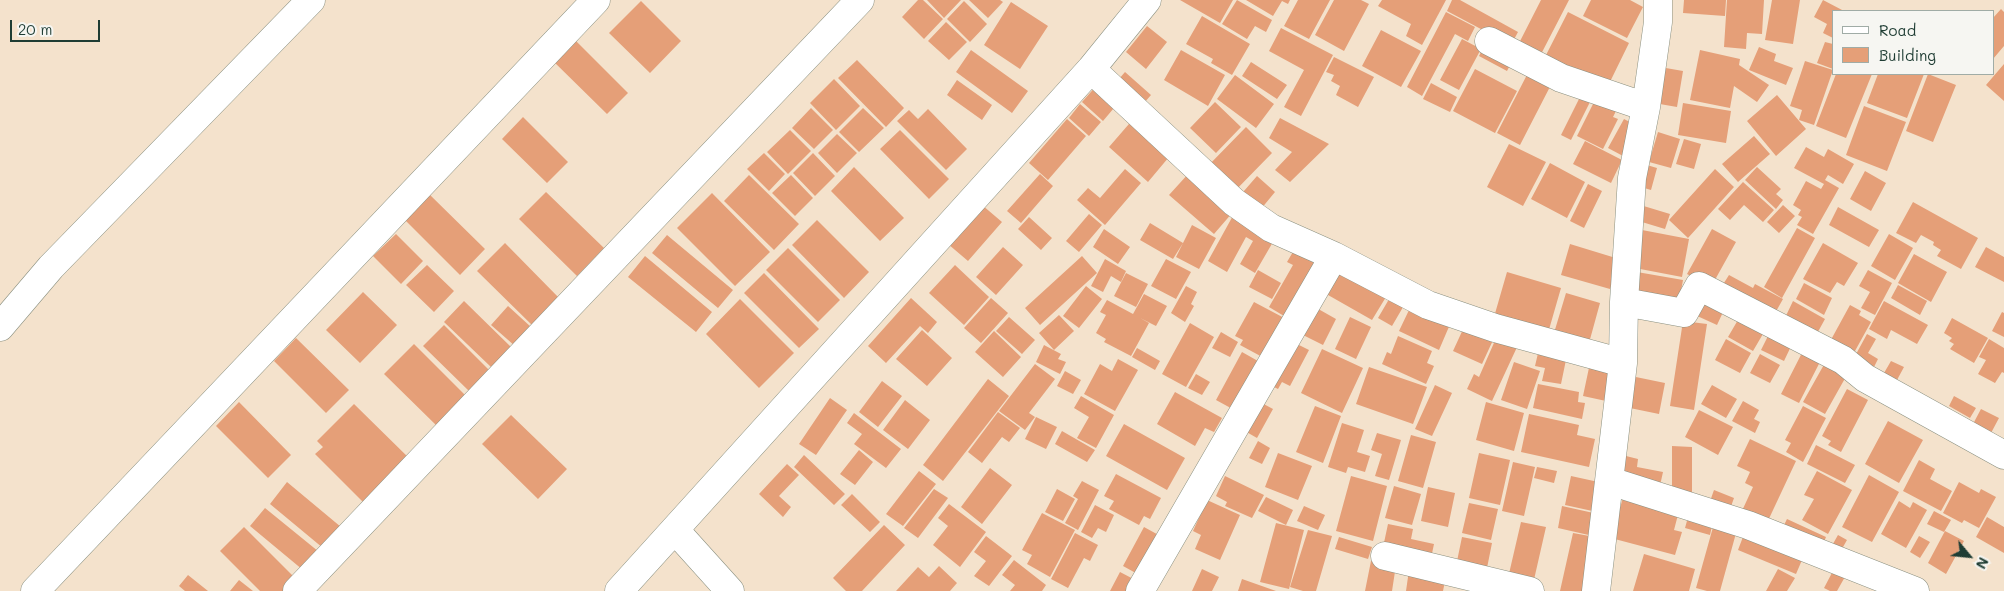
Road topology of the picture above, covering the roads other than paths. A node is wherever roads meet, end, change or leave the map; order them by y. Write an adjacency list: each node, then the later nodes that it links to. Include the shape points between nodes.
1 (311, 0): 11 (street, via 51,267)
2 (596, 0): 17 (street)
3 (860, 0): 18 (street)
4 (1146, 0): 7 (street)
5 (1658, 0): 8 (street)
6 (1489, 41): 8 (street, via 1562,78)
7 (1091, 69): 9 (street, via 1234,202 1271,228); 15 (street)
8 (1646, 107): 10 (street, via 1632,178)
9 (1334, 256): 12 (street, via 1428,305 1495,328); 21 (street)
10 (1624, 302): 12 (street); 13 (street, via 1684,313 1699,286 1843,360 1866,378)
11 (0, 327)
12 (1623, 362): 14 (street)
13 (2004, 455)
14 (1610, 481): 23 (street); 24 (street, via 1748,525)
15 (675, 530): 19 (street); 20 (street)
16 (1385, 556): 22 (street)
17 (35, 591)
18 (297, 591)
19 (618, 591)
20 (730, 591)
21 (1140, 591)
22 (1530, 591)
23 (1596, 591)
24 (1915, 591)

